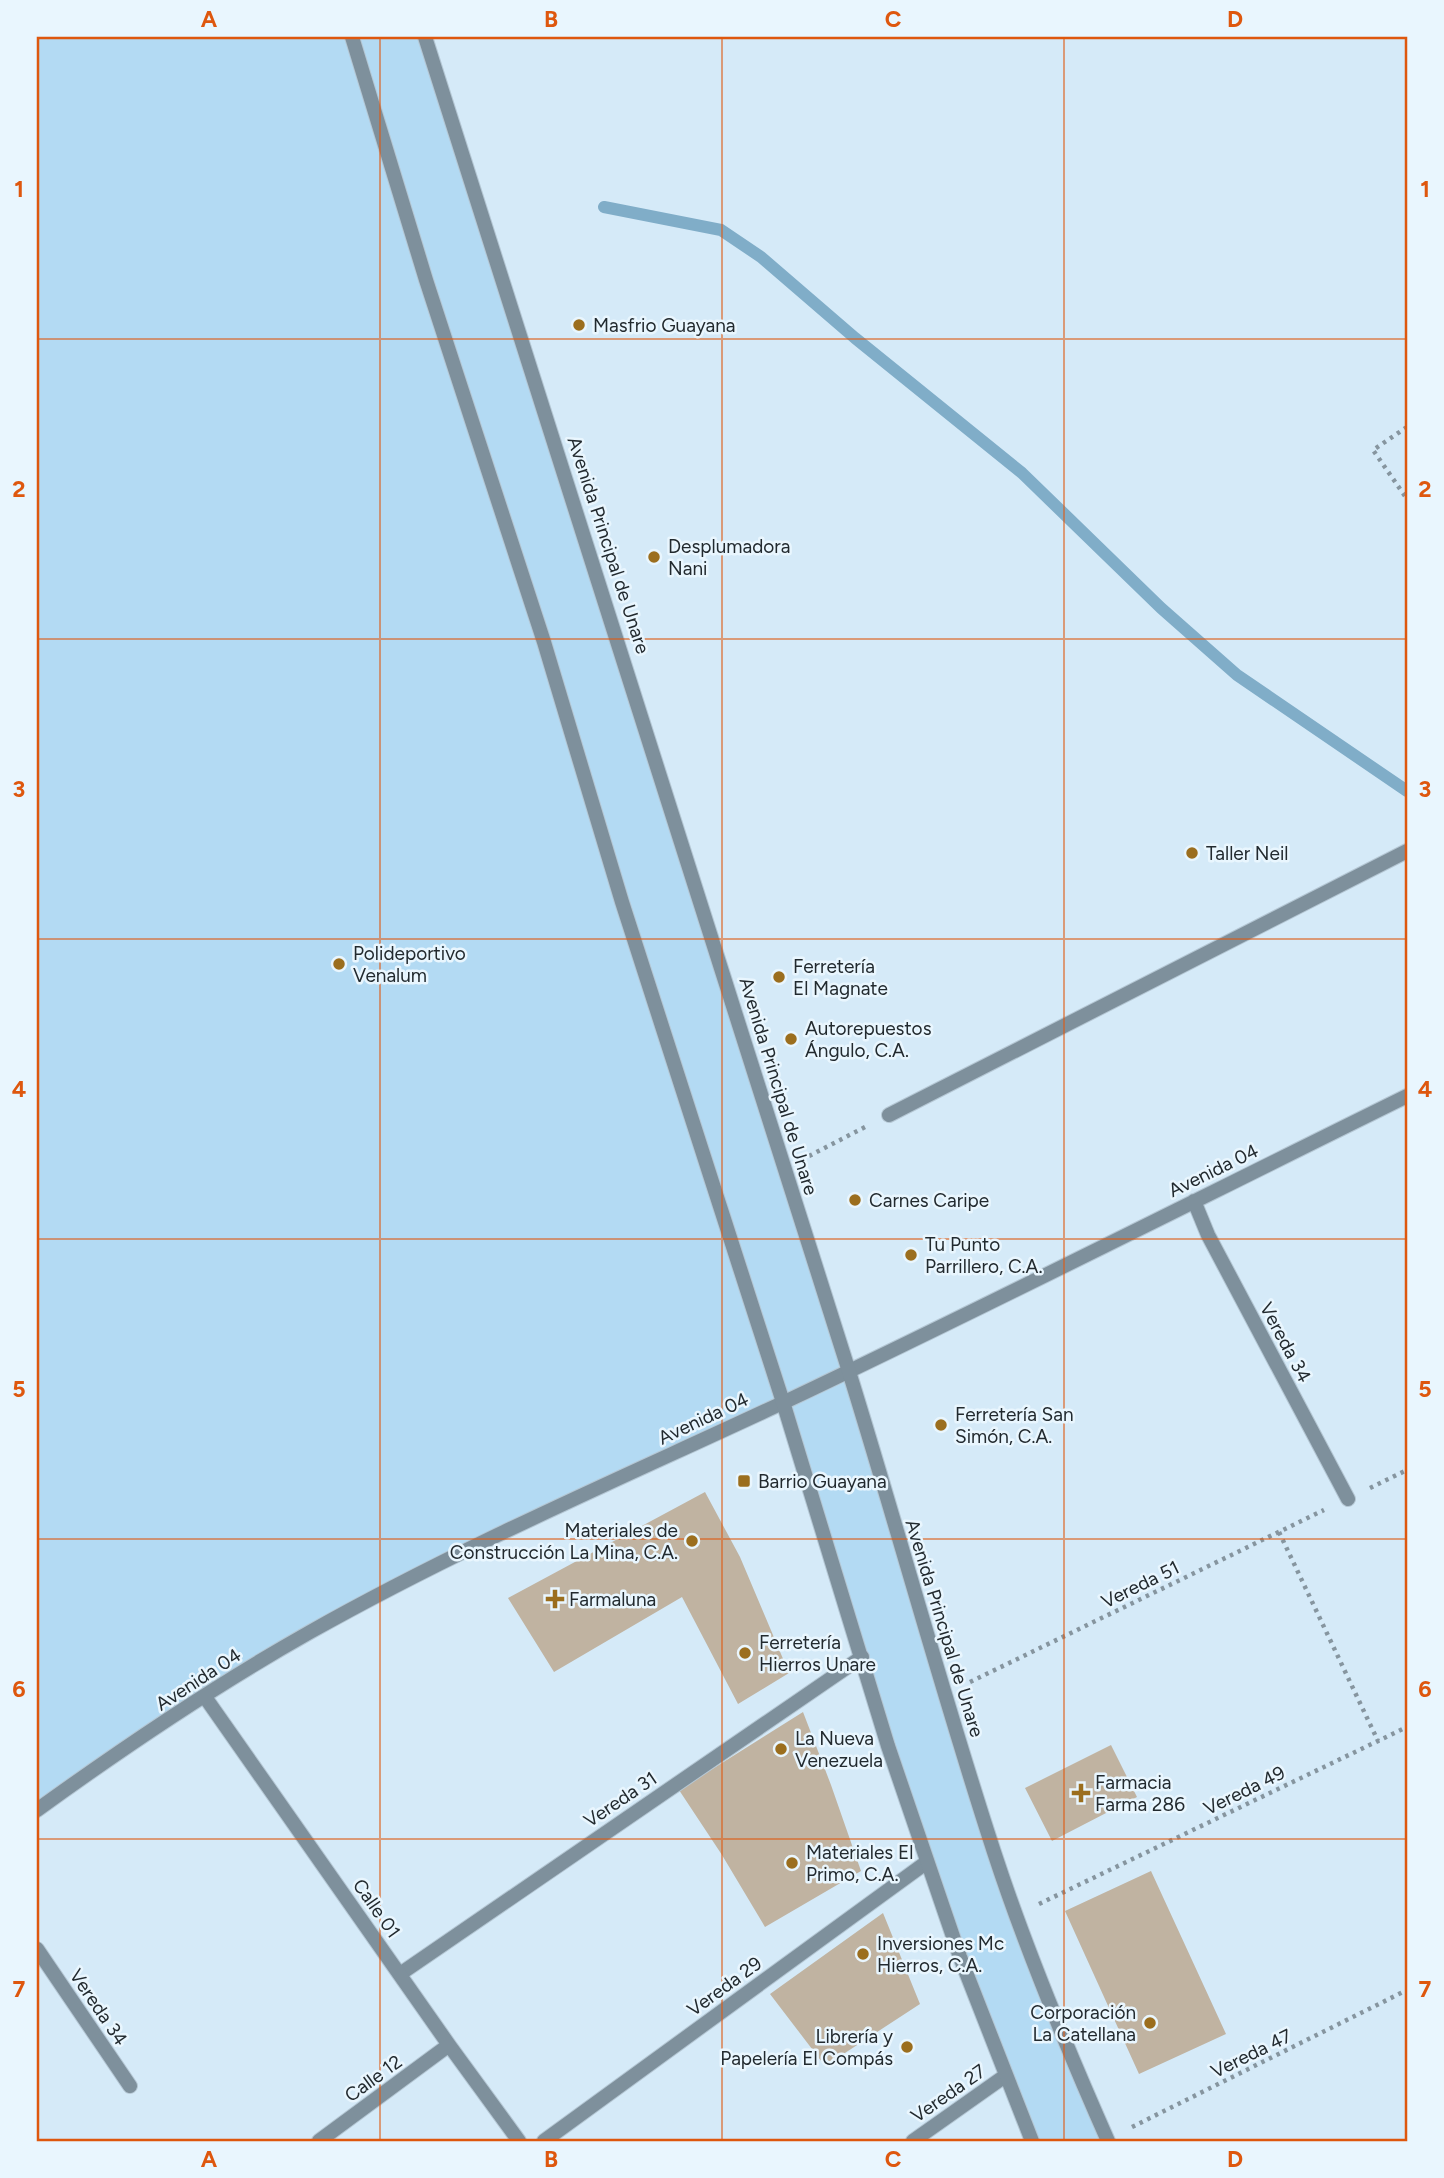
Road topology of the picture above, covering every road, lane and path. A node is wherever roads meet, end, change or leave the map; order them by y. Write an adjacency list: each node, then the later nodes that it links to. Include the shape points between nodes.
1 (352, 37): 11 (street)
2 (425, 37): 8 (street, Avenida Principal de Unare)
3 (1407, 427): 4 (path, via 1373,450)
4 (1407, 499)
5 (1407, 851): 7 (street)
6 (1407, 1096): 9 (street, Avenida 04)
7 (889, 1115): 8 (path)
8 (785, 1168): 10 (street, Avenida Principal de Unare)
9 (1194, 1201): 10 (street, Avenida 04); 13 (street, Vereda 34)
10 (849, 1371): 11 (street, Avenida 04); 16 (street, Avenida Principal de Unare)
11 (783, 1402): 15 (street); 17 (street, Avenida 04, via 383,1593)
12 (1407, 1470): 13 (path, Vereda 51)
13 (1348, 1499): 14 (path, Vereda 51)
14 (1279, 1532): 16 (path, Vereda 51); 19 (path)
15 (862, 1657): 21 (street); 24 (street, Vereda 31)
16 (944, 1694): 22 (street, Avenida Principal de Unare)
17 (205, 1697): 20 (street, Avenida 04); 24 (street, Calle 01)
18 (1407, 1727): 19 (path, Vereda 49)
19 (1378, 1741): 22 (path, Vereda 49)
20 (37, 1811)
21 (927, 1862): 27 (street); 32 (street, Vereda 29)
22 (1016, 1914): 29 (street, Avenida Principal de Unare)
23 (37, 1949): 28 (street, Vereda 34)
24 (400, 1974): 26 (street, Calle 01)
25 (1407, 1990): 29 (path, Vereda 47)
26 (449, 2045): 30 (street, Calle 12); 31 (street, Calle 01)
27 (1005, 2076): 33 (street, Vereda 27); 34 (street)
28 (130, 2086)
29 (1108, 2140)
30 (319, 2141)
31 (519, 2141)
32 (544, 2141)
33 (913, 2141)
34 (1032, 2141)

